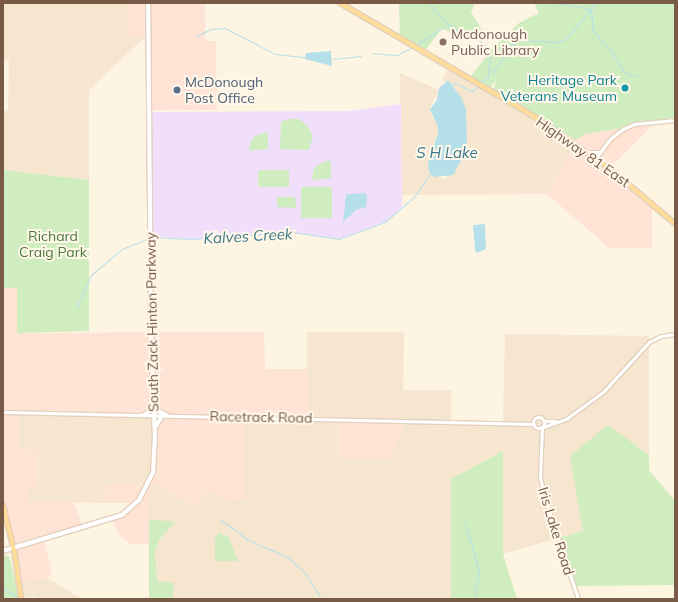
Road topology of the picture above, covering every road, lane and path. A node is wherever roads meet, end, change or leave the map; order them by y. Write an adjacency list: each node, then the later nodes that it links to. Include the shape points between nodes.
1 (148, 3): 10 (main road, South Zack Hinton Parkway)
2 (342, 4): 4 (main road, Highway 81 East, via 530,114)
3 (675, 120): 5 (street, via 634,124 623,129)
4 (584, 151): 5 (street, via 595,154); 6 (main road, Highway 81 East)
5 (601, 151): 6 (street); 7 (street, via 600,159)
6 (595, 159): 7 (main road, Highway 81 East)
7 (604, 165): 8 (main road, Highway 81 East, via 653,203)
8 (675, 224)
9 (675, 334): 16 (street, via 659,337 646,344 607,388)
10 (154, 402): 12 (main road, via 151,411); 13 (main road, South Zack Hinton Parkway); 15 (main road, via 159,411)
11 (3, 412): 12 (street, Racetrack Road)
12 (144, 415): 13 (street, Racetrack Road)
13 (154, 416): 14 (street, Racetrack Road); 20 (main road, South Zack Hinton Parkway)
14 (162, 416): 15 (street, Racetrack Road); 20 (main road, via 157,420)
15 (168, 416): 18 (street, Racetrack Road)
16 (568, 416): 17 (street, via 550,422); 19 (street)
17 (544, 421): 18 (street, via 539,418); 19 (street, Iris Lake Road)
18 (535, 424): 19 (street); 21 (street, Iris Lake Road)
19 (542, 428): 21 (street, Iris Lake Road)
20 (154, 433): 23 (main road, South Zack Hinton Parkway)
21 (540, 437): 28 (street, Iris Lake Road, via 540,476 543,493)
22 (158, 446): 23 (main road)
23 (154, 452): 25 (main road, South Zack Hinton Parkway, via 153,473 149,485 139,500 122,515)
24 (3, 505): 25 (main road)
25 (13, 548): 26 (main road, South Zack Hinton Parkway); 27 (main road)
26 (3, 551)
27 (21, 599)
28 (578, 599)

